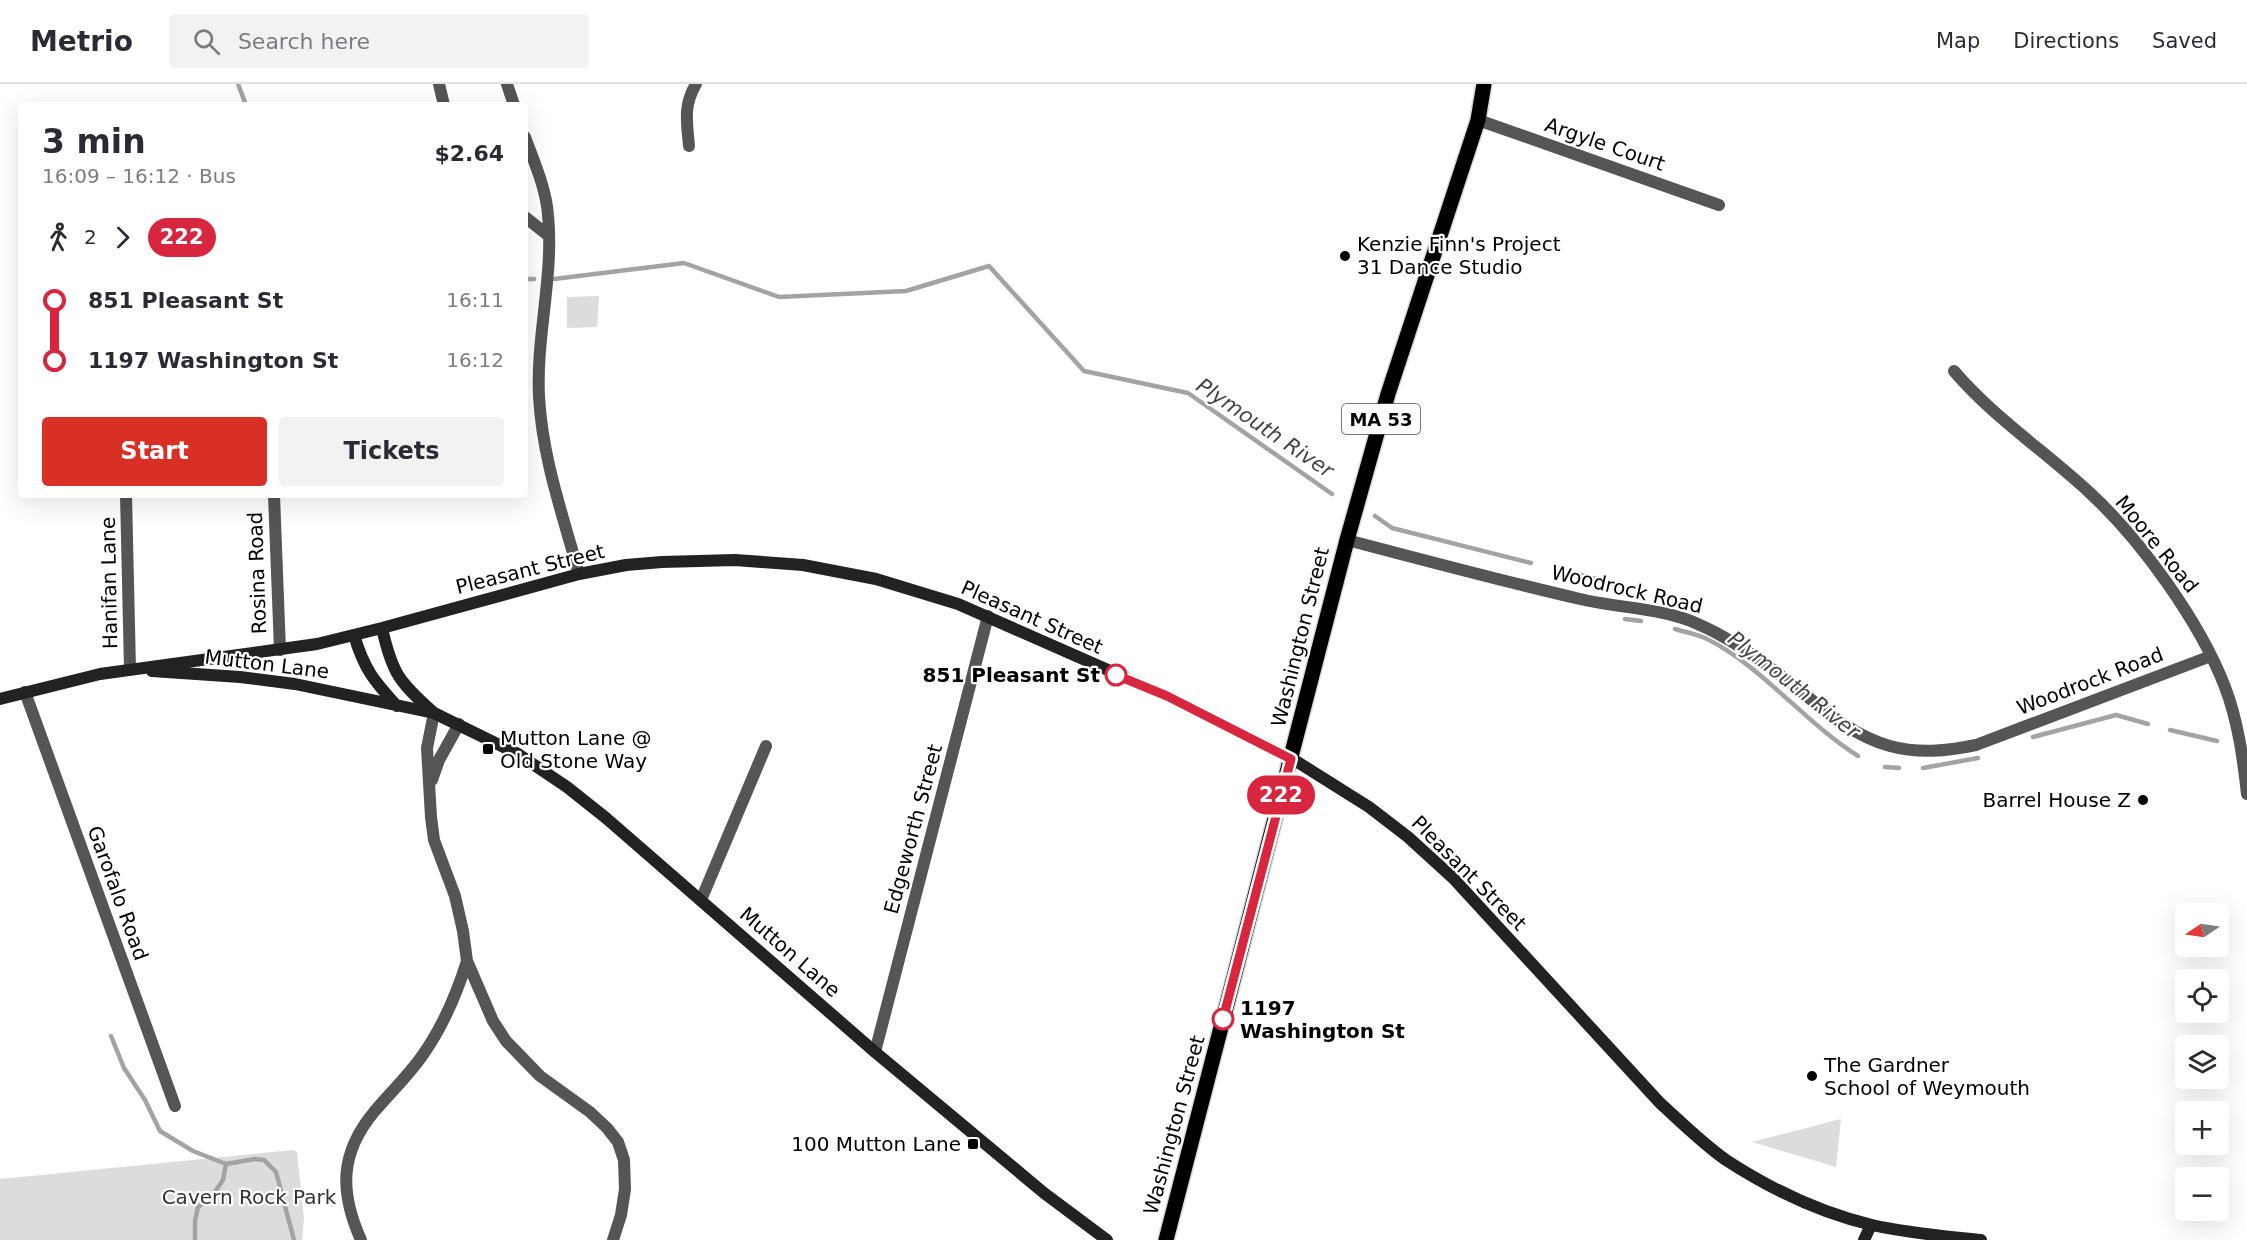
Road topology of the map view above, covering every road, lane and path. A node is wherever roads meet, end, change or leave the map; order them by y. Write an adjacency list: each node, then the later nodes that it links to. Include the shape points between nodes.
1 (439, 84): 5 (street)
2 (507, 84): 6 (street)
3 (696, 84): 9 (street, via 686,113)
4 (1484, 84): 7 (main road, Washington Street / MA 53)
5 (443, 102)
6 (513, 102)
7 (1478, 120): 10 (street, Argyle Court); 16 (main road, Washington Street / MA 53, via 1388,394)
8 (528, 145): 12 (street, via 546,199)
9 (689, 146)
10 (1719, 205)
11 (528, 219): 12 (street)
12 (549, 236): 17 (street, via 540,414 549,465)
13 (1954, 370): 22 (street, Moore Road, via 1990,407 2092,495 2142,550 2184,608)
14 (126, 498): 23 (street, Hanifan Lane)
15 (274, 498): 21 (street, Rosina Road)
16 (1347, 540): 22 (street, Woodrock Road, via 1582,600 1650,610 1699,624 1742,648 1832,717 1864,736 1918,751 1976,745); 30 (main road, Washington Street / MA 53)
17 (579, 574): 18 (main road, Pleasant Street, via 663,561 735,560 803,565 876,579); 19 (main road, Pleasant Street)
18 (988, 616): 30 (main road, Pleasant Street, via 1167,696); 35 (street, Edgeworth Street)
19 (382, 628): 20 (main road, Pleasant Street); 27 (main road, Mutton Lane, via 400,681)
20 (354, 635): 21 (main road, Pleasant Street); 26 (main road, via 368,673)
21 (280, 650): 23 (main road, Pleasant Street)
22 (2211, 656): 32 (street, Moore Road, via 2233,714)
23 (130, 669): 24 (main road, Pleasant Street); 26 (main road, Mutton Lane, via 295,684)
24 (25, 692): 25 (main road, Pleasant Street); 36 (street, Garofalo Road)
25 (0, 699)
26 (397, 706): 27 (main road, Mutton Lane)
27 (434, 713): 28 (main road, Mutton Lane); 31 (street, via 426,748)
28 (459, 724): 31 (street); 33 (main road, Mutton Lane, via 518,754 567,786)
29 (766, 746): 33 (street)
30 (1291, 759): 37 (main road, Pleasant Street, via 1368,807 1427,853 1660,1103 1725,1159 1775,1188); 41 (main road, Washington Street / MA 53)
31 (430, 784): 34 (street, via 435,840 464,931)
32 (2247, 794)
33 (701, 900): 35 (main road, Mutton Lane)
34 (467, 961): 38 (street, via 459,988 423,1055 373,1114 350,1154 345,1188 350,1216); 39 (street, via 506,1041 540,1076 590,1112 618,1142 624,1160 625,1189)
35 (876, 1052): 40 (main road, Mutton Lane, via 1044,1193)
36 (175, 1106)
37 (1871, 1225): 42 (main road); 43 (main road, Pleasant Street)
38 (361, 1240)
39 (613, 1240)
40 (1107, 1240)
41 (1166, 1240)
42 (1864, 1240)
43 (1981, 1240)

